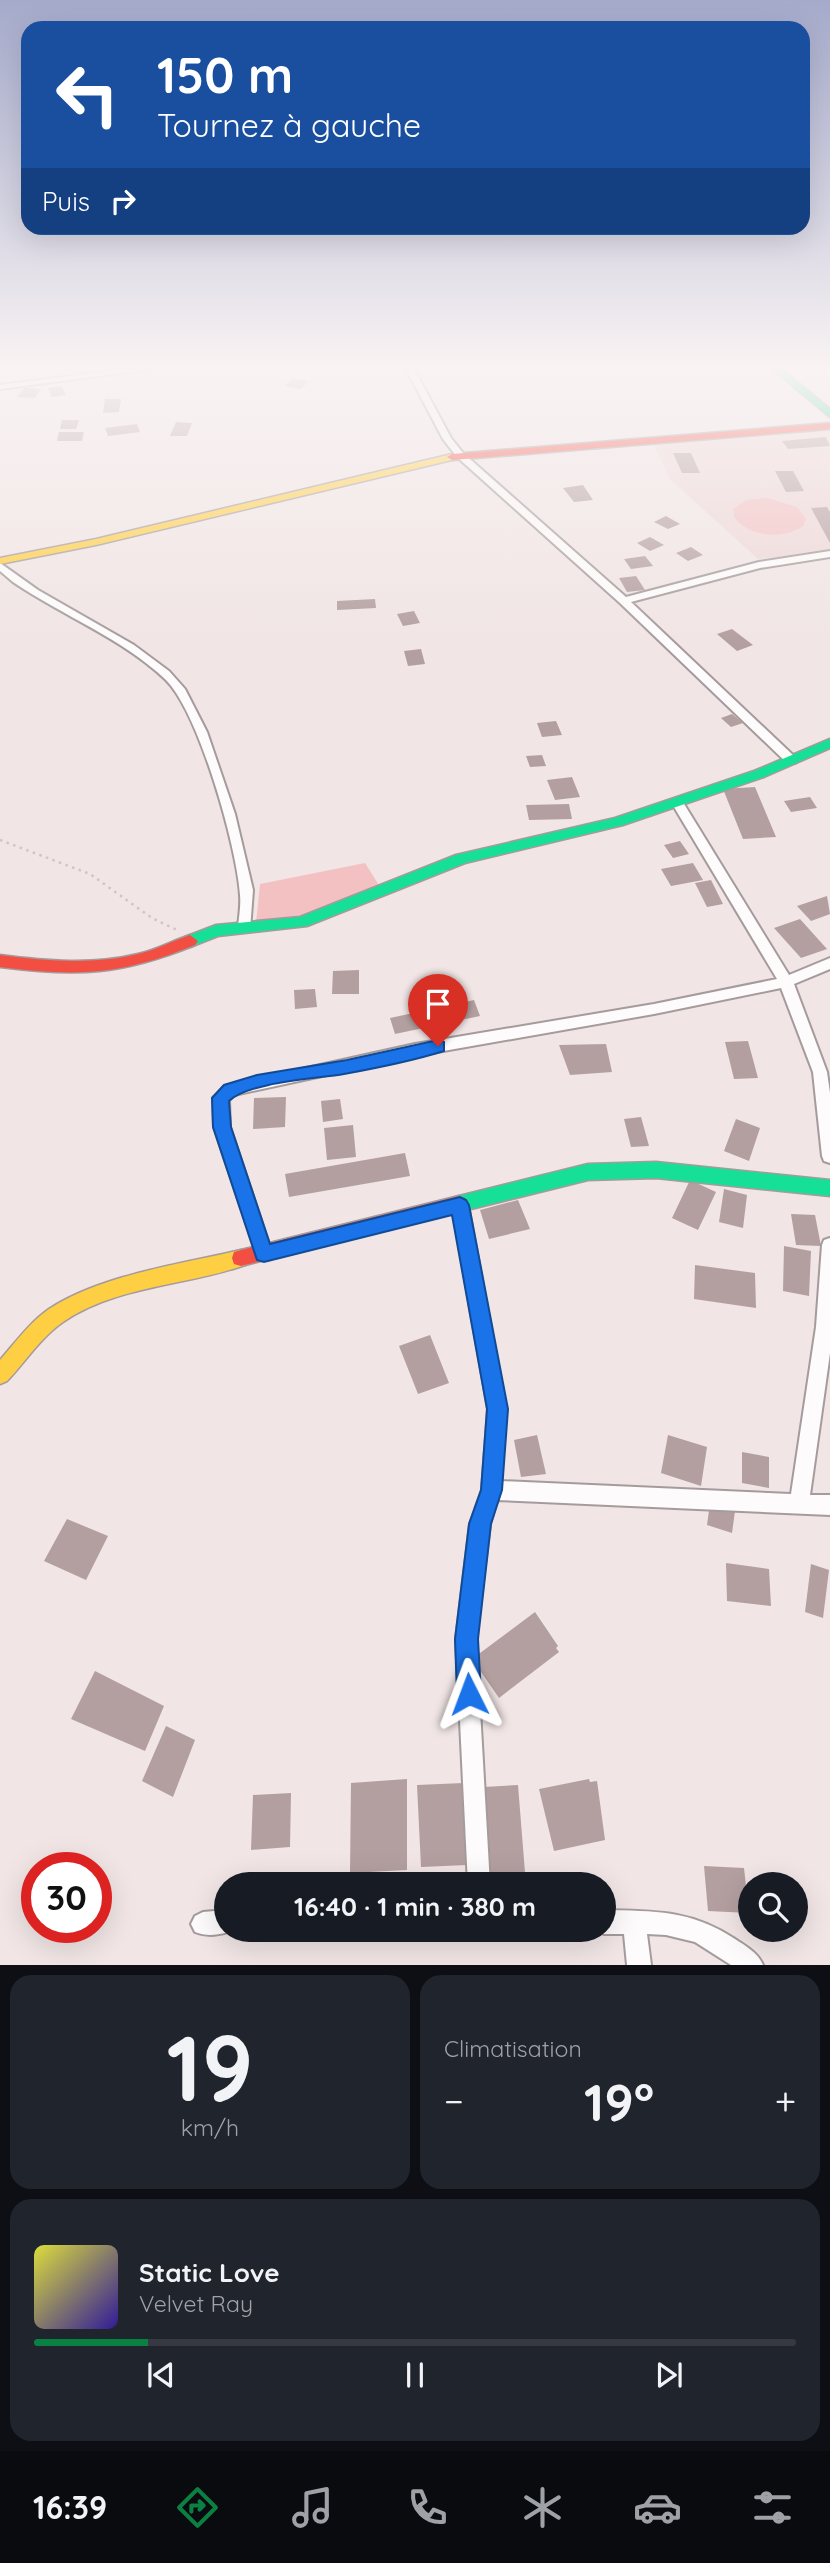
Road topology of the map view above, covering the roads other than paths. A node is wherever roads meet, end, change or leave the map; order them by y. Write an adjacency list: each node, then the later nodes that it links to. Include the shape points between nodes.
1 (432, 461): 4 (street)
2 (467, 461): 6 (street)
3 (830, 554): 6 (street, via 759,565)
4 (0, 561)
5 (0, 566): 10 (street, via 146,658 177,685 192,709 219,785 246,892)
6 (624, 601): 8 (street)
7 (830, 743): 8 (street)
8 (791, 761): 9 (street)
9 (677, 802): 10 (street, via 568,836 461,859 302,922); 13 (street)
10 (245, 927): 11 (street, via 112,965 45,967)
11 (0, 961)
12 (830, 963): 13 (street)
13 (786, 982): 14 (street, via 820,1072); 18 (street, via 415,1050 230,1090 221,1098 222,1127)
14 (830, 1156)
15 (830, 1188): 16 (street, via 656,1170 588,1172)
16 (460, 1205): 18 (street); 20 (street, via 497,1409)
17 (830, 1245): 21 (street, via 825,1327)
18 (264, 1254): 19 (street, via 146,1282 75,1306 55,1317)
19 (0, 1374)
20 (491, 1490): 21 (street); 23 (street, via 480,1524 467,1639)
21 (799, 1505): 22 (street)
22 (830, 1505)
23 (478, 1872)
24 (616, 1922): 25 (street)
25 (634, 1923): 26 (street); 27 (street, via 690,1926 723,1942)
26 (639, 1965)
27 (751, 1965)

